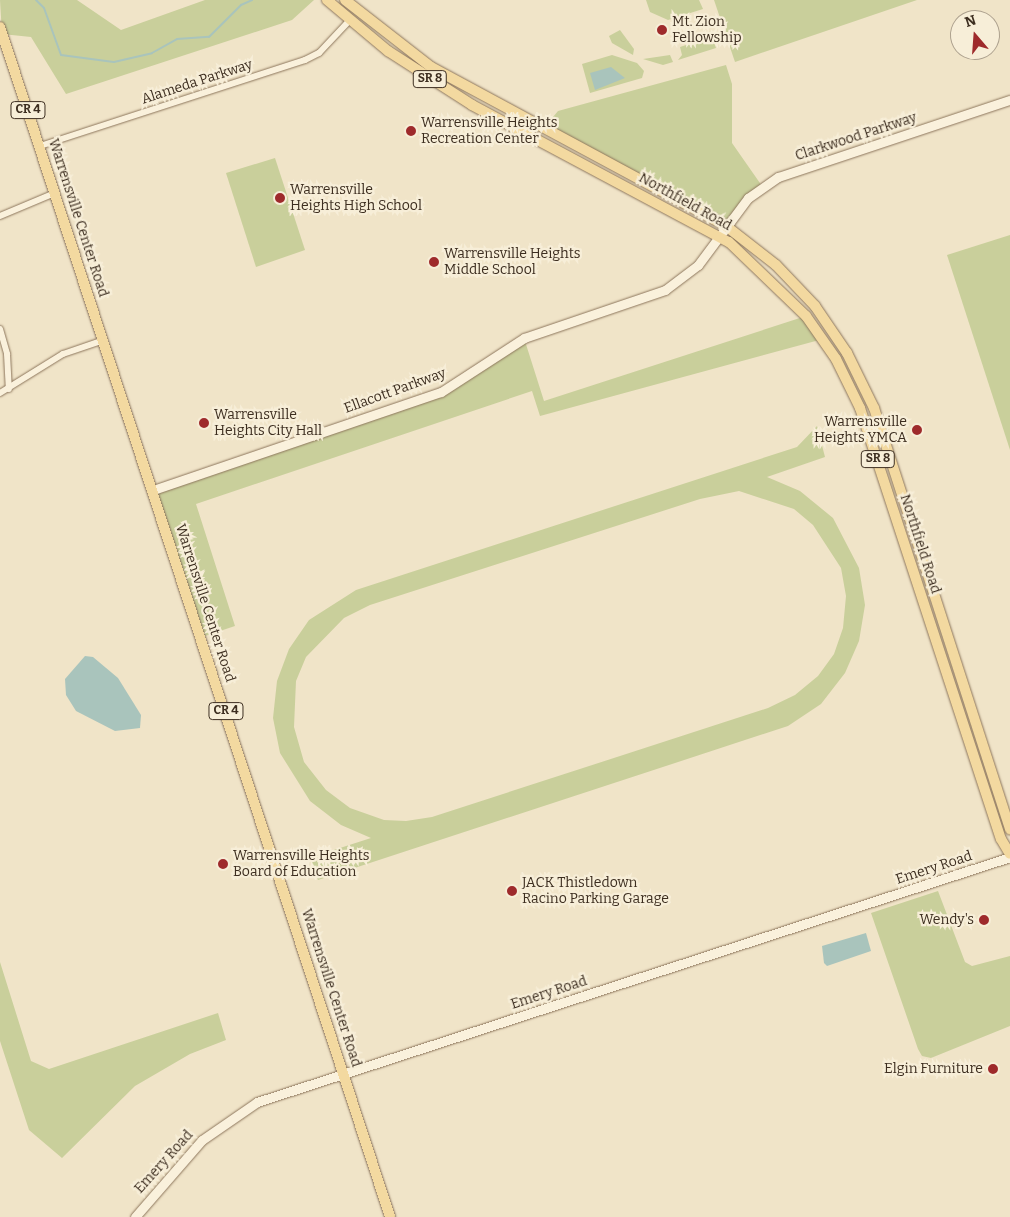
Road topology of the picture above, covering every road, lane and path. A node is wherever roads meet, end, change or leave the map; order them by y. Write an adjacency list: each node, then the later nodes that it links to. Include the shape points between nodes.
1 (326, 0): 3 (main road, Northfield Road / SR 8)
2 (345, 0): 9 (main road, Northfield Road / SR 8, via 431,67)
3 (349, 21): 6 (street, Alameda Parkway, via 320,53 305,60); 10 (main road, Northfield Road / SR 8, via 472,105)
4 (0, 27): 6 (main road, Warrensville Center Road / CR 4)
5 (1010, 100): 9 (street, Clarkwood Parkway, via 778,177 748,198)
6 (40, 146): 7 (main road, Warrensville Center Road / CR 4)
7 (55, 193): 8 (street); 12 (main road, Warrensville Center Road / CR 4)
8 (0, 216)
9 (726, 226): 10 (street, Ellacott Parkway); 16 (main road, Northfield Road / SR 8, via 784,272 842,344 874,408)
10 (719, 236): 15 (street, Ellacott Parkway, via 698,265 672,286 524,338 440,392); 17 (main road, Northfield Road / SR 8, via 784,291 830,349 860,408)
11 (0, 329): 13 (street)
12 (104, 340): 13 (street, via 63,354); 15 (main road, Warrensville Center Road / CR 4)
13 (8, 389): 14 (street)
14 (0, 393)
15 (153, 490): 27 (main road, Warrensville Center Road / CR 4)
16 (902, 494): 17 (main road); 18 (main road, Northfield Road / SR 8)
17 (890, 498): 19 (main road, Northfield Road / SR 8)
18 (921, 552): 19 (main road); 20 (main road, Northfield Road / SR 8)
19 (910, 556): 21 (main road, Northfield Road / SR 8)
20 (953, 652): 21 (main road); 22 (main road, Northfield Road / SR 8)
21 (942, 656): 23 (main road, Northfield Road / SR 8)
22 (988, 759): 23 (main road); 24 (main road, Northfield Road / SR 8)
23 (976, 763): 25 (main road, Northfield Road / SR 8, via 1001,840)
24 (1010, 830)
25 (1010, 854)
26 (1010, 858): 27 (street, Emery Road)
27 (344, 1074): 28 (street, Emery Road, via 237,1112 202,1140); 29 (main road, Warrensville Center Road / CR 4)
28 (135, 1217)
29 (390, 1217)

